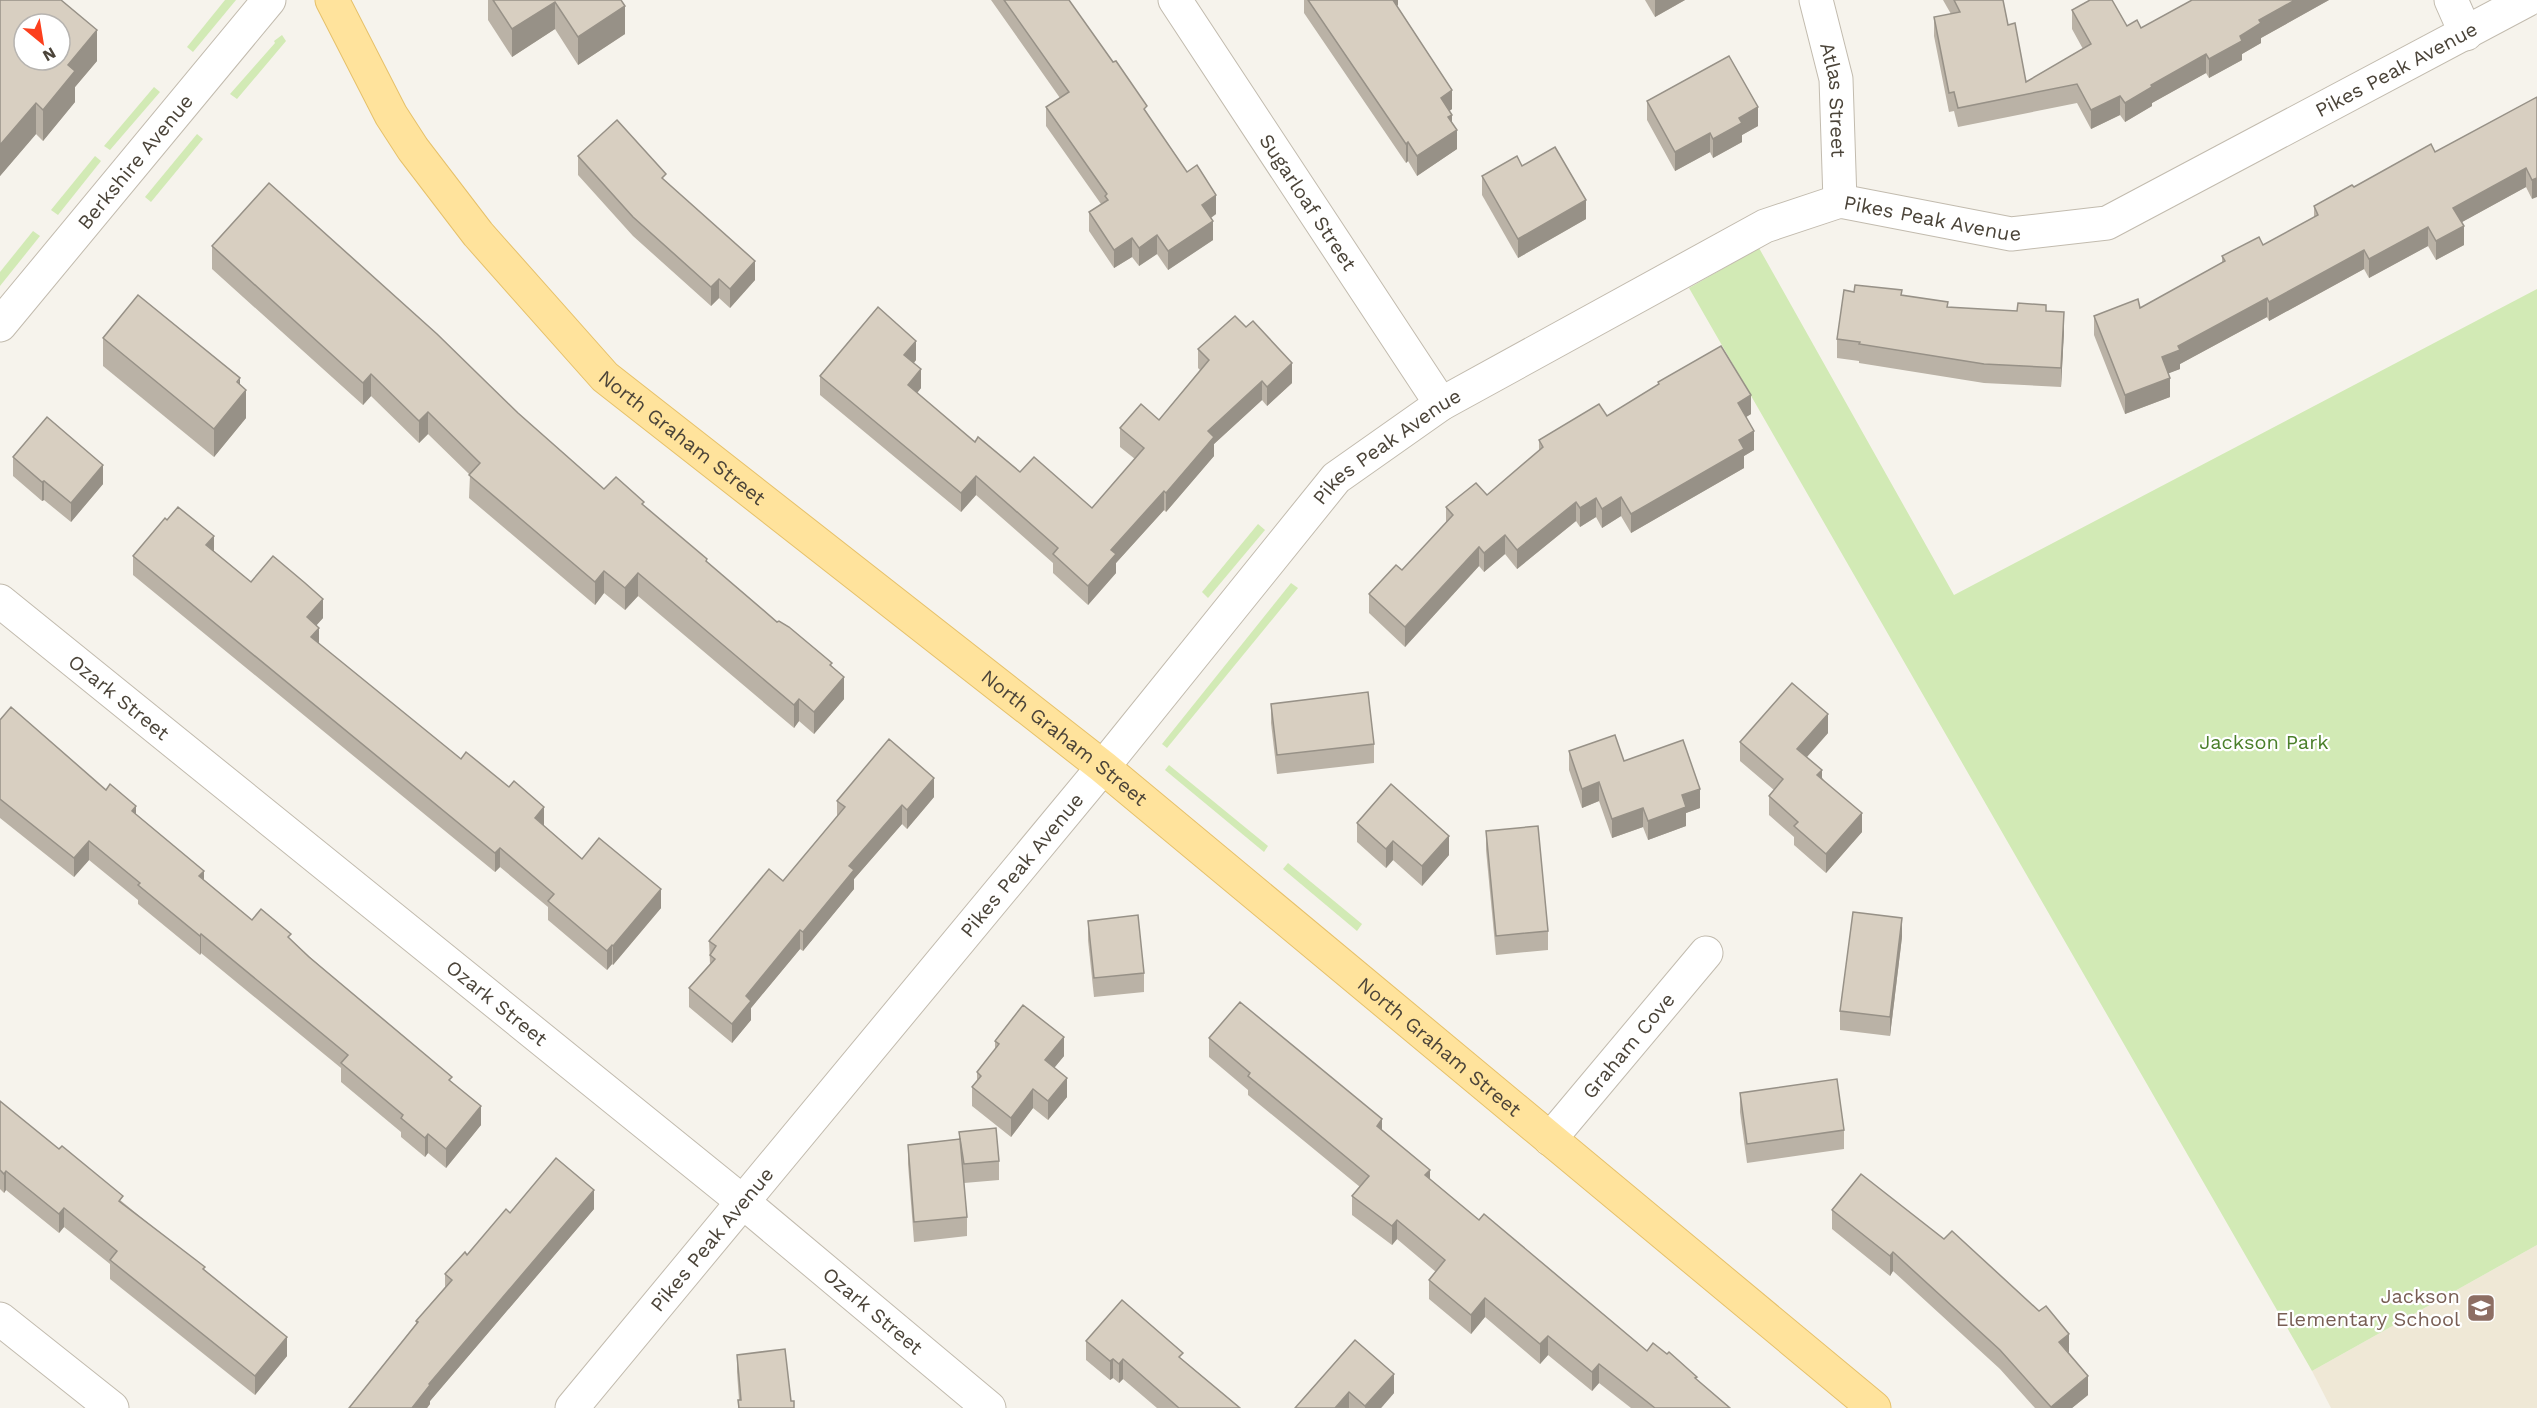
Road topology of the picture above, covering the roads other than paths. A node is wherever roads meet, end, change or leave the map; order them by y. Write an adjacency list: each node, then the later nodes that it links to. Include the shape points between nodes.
1 (269, 0): 9 (street, Berkshire Avenue)
2 (332, 0): 12 (main road, North Graham Street, via 391,115 413,149 478,234 605,377)
3 (1175, 0): 10 (street, Sugarloaf Street)
4 (1816, 0): 8 (street, Atlas Street, via 1836,79)
5 (2451, 0): 7 (street)
6 (2527, 0): 7 (street, Pikes Peak Avenue)
7 (2466, 34): 8 (street, Pikes Peak Avenue, via 2108,223 2011,234)
8 (1840, 201): 10 (street, Pikes Peak Avenue, via 1765,226)
9 (0, 325)
10 (1441, 404): 12 (street, Pikes Peak Avenue, via 1336,478)
11 (0, 601): 15 (street, Ozark Street)
12 (1103, 767): 14 (main road, North Graham Street); 15 (street, Pikes Peak Avenue)
13 (1706, 954): 14 (street, Graham Cove)
14 (1550, 1139): 20 (main road, North Graham Street)
15 (742, 1202): 18 (street, Pikes Peak Avenue); 19 (street, Ozark Street)
16 (0, 1319): 17 (street)
17 (112, 1408)
18 (572, 1408)
19 (989, 1408)
20 (1874, 1408)

